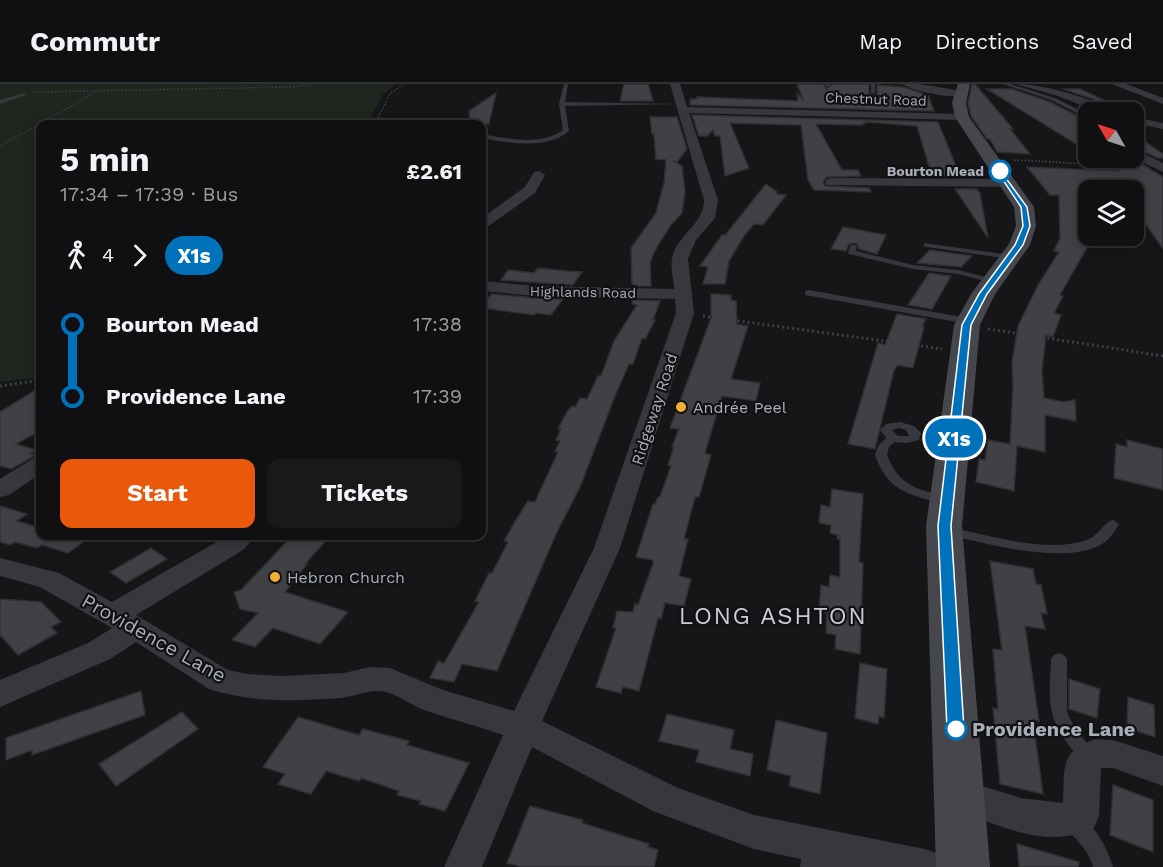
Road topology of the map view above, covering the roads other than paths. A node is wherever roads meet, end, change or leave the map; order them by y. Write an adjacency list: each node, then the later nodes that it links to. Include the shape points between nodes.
1 (566, 84): 17 (lane)
2 (873, 84): 11 (lane)
3 (907, 84): 9 (street, via 936,91)
4 (1005, 84): 18 (lane)
5 (1021, 84): 10 (street)
6 (1064, 84): 10 (street, via 1061,89)
7 (1118, 84): 8 (street); 14 (street)
8 (1129, 84)
9 (963, 89): 19 (street, via 959,103)
10 (1049, 91): 16 (street)
11 (873, 93)
12 (24, 94): 15 (lane)
13 (679, 99): 17 (lane); 19 (street, Chestnut Road); 34 (street, Ridgeway Road, via 711,200 708,218 689,239 680,259)
14 (1163, 101)
15 (0, 102)
16 (1084, 102)
17 (562, 104): 22 (lane, via 566,131 559,137 516,140)
18 (1078, 112)
19 (962, 117): 27 (street)
20 (1144, 122): 21 (street)
21 (1163, 126)
22 (486, 136)
23 (1144, 158): 24 (street)
24 (1161, 167)
25 (539, 175): 28 (street, via 530,190)
26 (832, 182): 27 (street)
27 (1008, 183): 31 (street, via 1024,207 1026,226 1019,245)
28 (486, 221)
29 (927, 245): 31 (lane)
30 (854, 247): 31 (lane, via 852,252 887,261)
31 (1002, 269): 35 (street)
32 (486, 286): 34 (street, Highlands Road)
33 (808, 293): 35 (lane)
34 (685, 303): 46 (street, Ridgeway Road, via 607,548)
35 (961, 332): 39 (street)
36 (893, 438): 39 (lane, via 881,455 889,477)
37 (36, 467): 38 (street)
38 (0, 490)
39 (946, 515): 40 (lane, via 1021,546 1051,548 1087,546 1100,540); 49 (street)
40 (1113, 524)
41 (238, 540): 43 (street)
42 (0, 567): 43 (street, Providence Lane, via 49,579)
43 (132, 613): 45 (street, via 99,651); 46 (street, Providence Lane, via 220,680 281,688 390,680 434,700)
44 (1059, 659): 47 (lane, via 1060,719 1065,731)
45 (0, 694)
46 (524, 728): 51 (street, Providence Lane, via 666,800); 52 (street, Ridgeway Road)
47 (1089, 757): 48 (street, via 1095,753 1113,754); 50 (street, via 1082,768 1081,816)
48 (1163, 771)
49 (959, 795): 50 (street, via 1043,819); 54 (street)
50 (1071, 821): 55 (lane, via 1090,837)
51 (821, 857): 53 (street, Providence Lane)
52 (464, 867)
53 (925, 867)
54 (963, 867)
55 (1103, 867)

